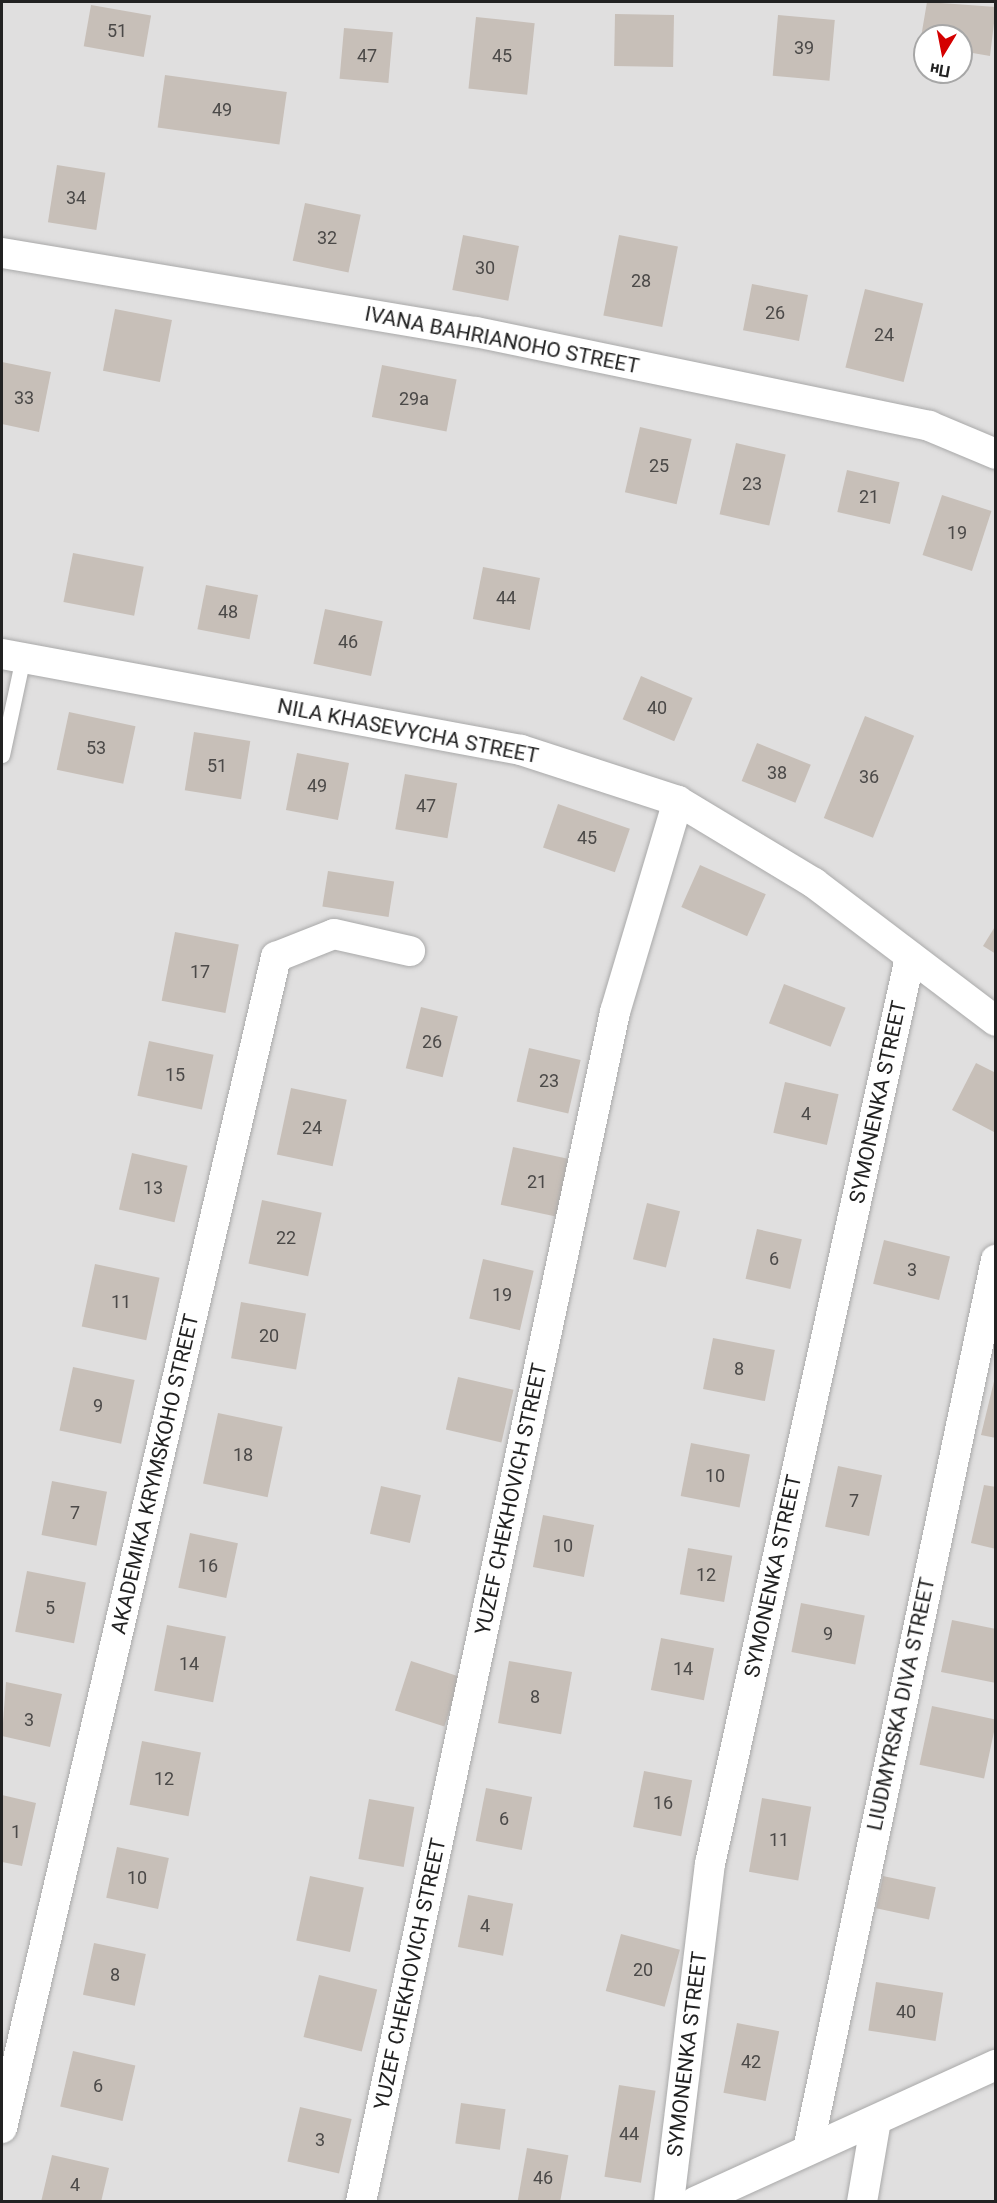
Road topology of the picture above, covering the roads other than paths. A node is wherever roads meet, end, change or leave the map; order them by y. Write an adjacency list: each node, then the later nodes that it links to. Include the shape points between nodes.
1 (2, 253): 2 (street, IVANA BAHRIANOHO STREET, via 476,332 929,426)
2 (996, 454)
3 (12, 656): 4 (lane); 5 (street, NILA KHASEVYCHA STREET, via 521,750)
4 (2, 754)
5 (678, 801): 7 (street, NILA KHASEVYCHA STREET, via 814,883); 14 (street, YUZEF CHEKHOVICH STREET, via 615,1012)
6 (410, 951): 12 (street, AKADEMIKA KRYMSKOHO STREET, via 334,934 276,957)
7 (910, 957): 8 (street, NILA KHASEVYCHA STREET); 15 (street, SYMONENKA STREET, via 710,1864)
8 (996, 1021)
9 (996, 1260): 13 (street, LIUDMYRSKA DIVA STREET)
10 (996, 2065): 11 (street)
11 (876, 2120): 13 (street); 17 (street)
12 (2, 2128)
13 (808, 2149): 16 (street)
14 (361, 2202)
15 (669, 2202)
16 (695, 2202)
17 (862, 2202)

